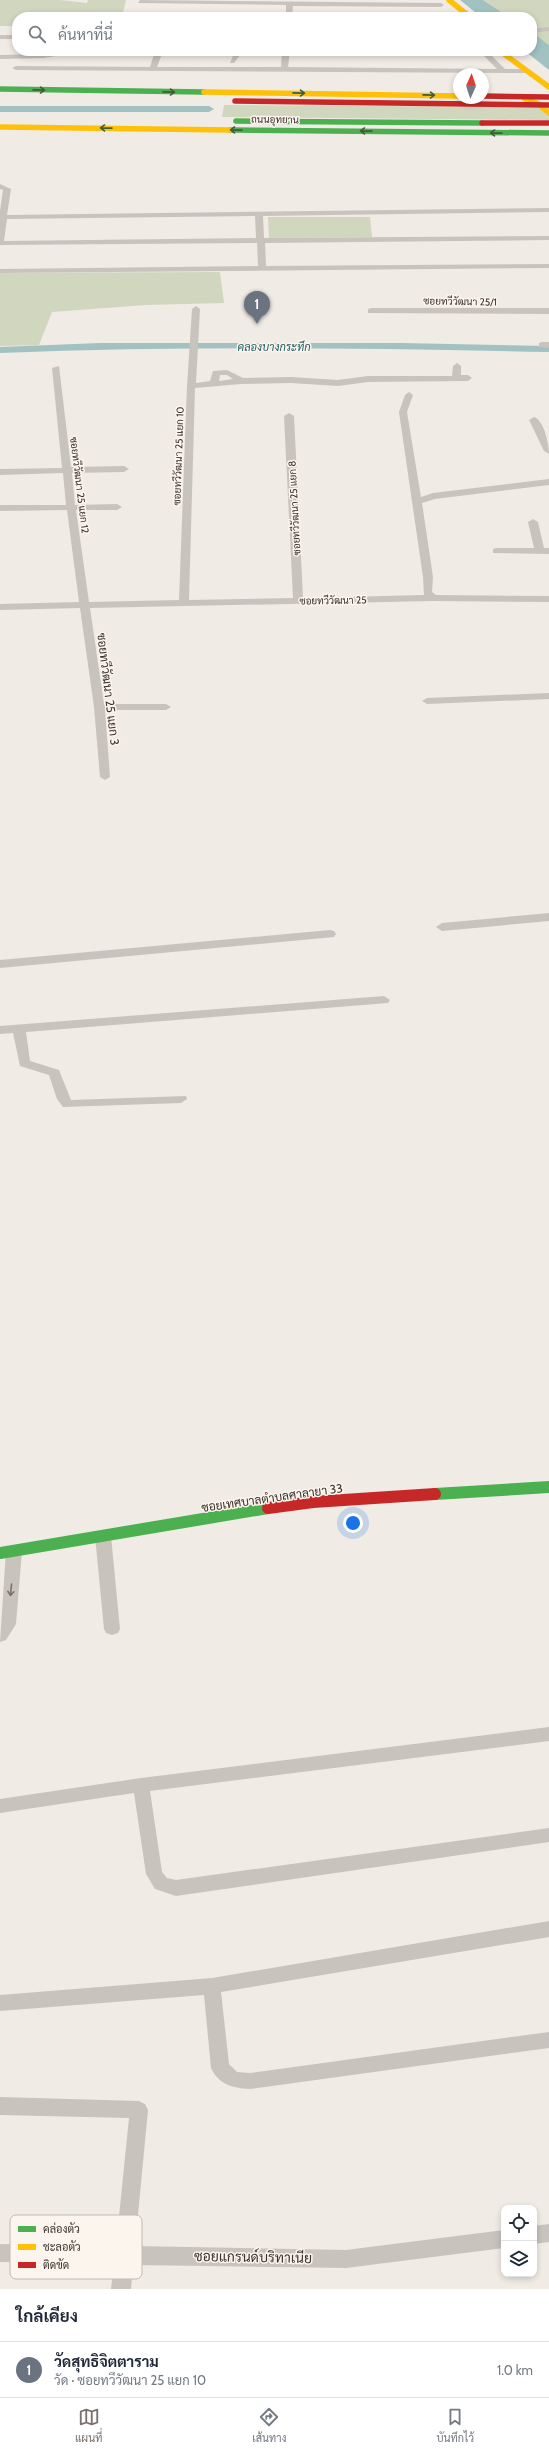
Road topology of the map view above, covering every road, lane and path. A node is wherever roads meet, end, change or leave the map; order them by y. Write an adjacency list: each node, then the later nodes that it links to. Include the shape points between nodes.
1 (154, 1): 2 (street); 4 (street)
2 (140, 2)
3 (442, 2): 4 (street); 6 (street); 7 (street)
4 (290, 3): 5 (street)
5 (289, 12)
6 (451, 12)
7 (461, 12)
8 (548, 30): 9 (street)
9 (537, 31)
10 (1, 37): 11 (street); 12 (street)
11 (12, 37)
12 (0, 45)
13 (40, 56): 21 (street)
14 (158, 56): 25 (street)
15 (236, 56): 22 (street)
16 (285, 56): 26 (street)
17 (488, 56): 27 (street)
18 (507, 56): 28 (street)
19 (519, 56): 29 (street)
20 (0, 57): 21 (street)
21 (32, 57): 24 (street)
22 (232, 62)
23 (16, 68): 24 (street)
24 (30, 68): 25 (street)
25 (154, 69): 26 (street)
26 (284, 70): 27 (street)
27 (503, 71): 28 (street)
28 (527, 71): 29 (street)
29 (548, 83): 34 (street, via 539,94)
30 (0, 89): 31 (street, one-way to 31)
31 (453, 96)
32 (489, 96): 33 (street)
33 (512, 96): 34 (street); 38 (street, via 538,103)
34 (524, 96): 35 (street)
35 (549, 97)
36 (133, 101): 37 (street, ถนนอุทยาน, bridge)
37 (549, 104)
38 (549, 113)
39 (549, 119): 43 (street, via 539,127)
40 (0, 120): 41 (street, ถนนอุทยาน, bridge)
41 (549, 123)
42 (0, 127): 43 (street, ถนนอุทยาน, one-way to 42)
43 (514, 133): 44 (street, ถนนอุทยาน)
44 (549, 133)
45 (0, 186): 48 (street, via 7,189)
46 (549, 210): 47 (street)
47 (259, 214): 48 (street); 50 (street)
48 (2, 217): 51 (street)
49 (549, 238): 50 (street)
50 (260, 241): 51 (street); 53 (street)
51 (0, 242)
52 (549, 266): 53 (street)
53 (262, 269): 54 (street)
54 (0, 271)
55 (196, 309): 62 (street, ซอยทวีวัฒนา 25 แยก 10)
56 (372, 311): 57 (street, ซอยทวีวัฒนา 25/1)
57 (549, 311)
58 (457, 366): 60 (street)
59 (56, 368): 68 (street, ซอยทวีวัฒนา 25 แยก 12)
60 (456, 378): 61 (street); 62 (street, via 368,379 338,384 291,380 241,381)
61 (468, 378)
62 (191, 386): 81 (street, ซอยทวีวัฒนา 25 แยก 10)
63 (409, 395): 71 (street, via 403,412)
64 (289, 416): 80 (street, ซอยทวีวัฒนา 25 แยก 8)
65 (534, 420): 66 (street)
66 (549, 451)
67 (124, 468): 68 (street)
68 (68, 470): 69 (street); 72 (street, ซอยทวีวัฒนา 25 แยก 12)
69 (0, 472)
70 (549, 482): 71 (street, via 433,496)
71 (417, 502): 78 (street, via 428,577 427,593)
72 (71, 507): 73 (street); 74 (street); 82 (street, ซอยทวีวัฒนา 25 แยก 12)
73 (117, 507)
74 (0, 508)
75 (533, 522): 77 (street)
76 (496, 551): 77 (street)
77 (544, 551)
78 (433, 598): 79 (street, ซอยทวีวัฒนา 25); 80 (street, ซอยทวีวัฒนา 25)
79 (549, 599)
80 (298, 600): 81 (street, ซอยทวีวัฒนา 25)
81 (184, 604): 82 (street, ซอยทวีวัฒนา 25)
82 (84, 605): 83 (street, ซอยทวีวัฒนา 25); 86 (street, ซอยทวีวัฒนา 25 แยก 3)
83 (0, 607)
84 (549, 696): 85 (street)
85 (427, 701)
86 (99, 707): 87 (street); 88 (street, ซอยทวีวัฒนา 25 แยก 3)
87 (166, 707)
88 (105, 777)
89 (549, 917): 90 (street)
90 (442, 927)
91 (330, 934): 92 (street)
92 (0, 964)
93 (384, 1000): 95 (street)
94 (0, 1030): 95 (street)
95 (19, 1030): 96 (street, via 24,1063 32,1067 48,1068 55,1073 63,1099 68,1104)
96 (181, 1099)
97 (549, 1487): 98 (street, ซอยเทศบาลตำบลศาลายา 33, via 313,1502)
98 (104, 1536): 99 (street, ซอยเทศบาลตำบลศาลายา 33); 100 (street)
99 (7, 1552): 101 (street, one-way to 101, via 8,1624)
100 (112, 1629)
101 (0, 1636)
102 (549, 1734): 103 (street)
103 (141, 1785): 104 (street); 105 (street, via 154,1874 161,1884 176,1888)
104 (0, 1806)
105 (549, 1835)
106 (549, 1929): 107 (street)
107 (212, 1986): 108 (street); 109 (street, via 220,2068 233,2080 250,2082)
108 (0, 2003)
109 (549, 2040)
110 (0, 2106): 111 (street, via 139,2110)
111 (128, 2215)
112 (549, 2233): 113 (street)
113 (537, 2235)
114 (501, 2239): 117 (street, ซอยแกรนด์บริทาเนีย, via 346,2259)
115 (0, 2253): 116 (street, ซอยแกรนด์บริทาเนีย)
116 (10, 2253)
117 (142, 2255)
118 (122, 2279): 119 (street)
119 (121, 2289)

